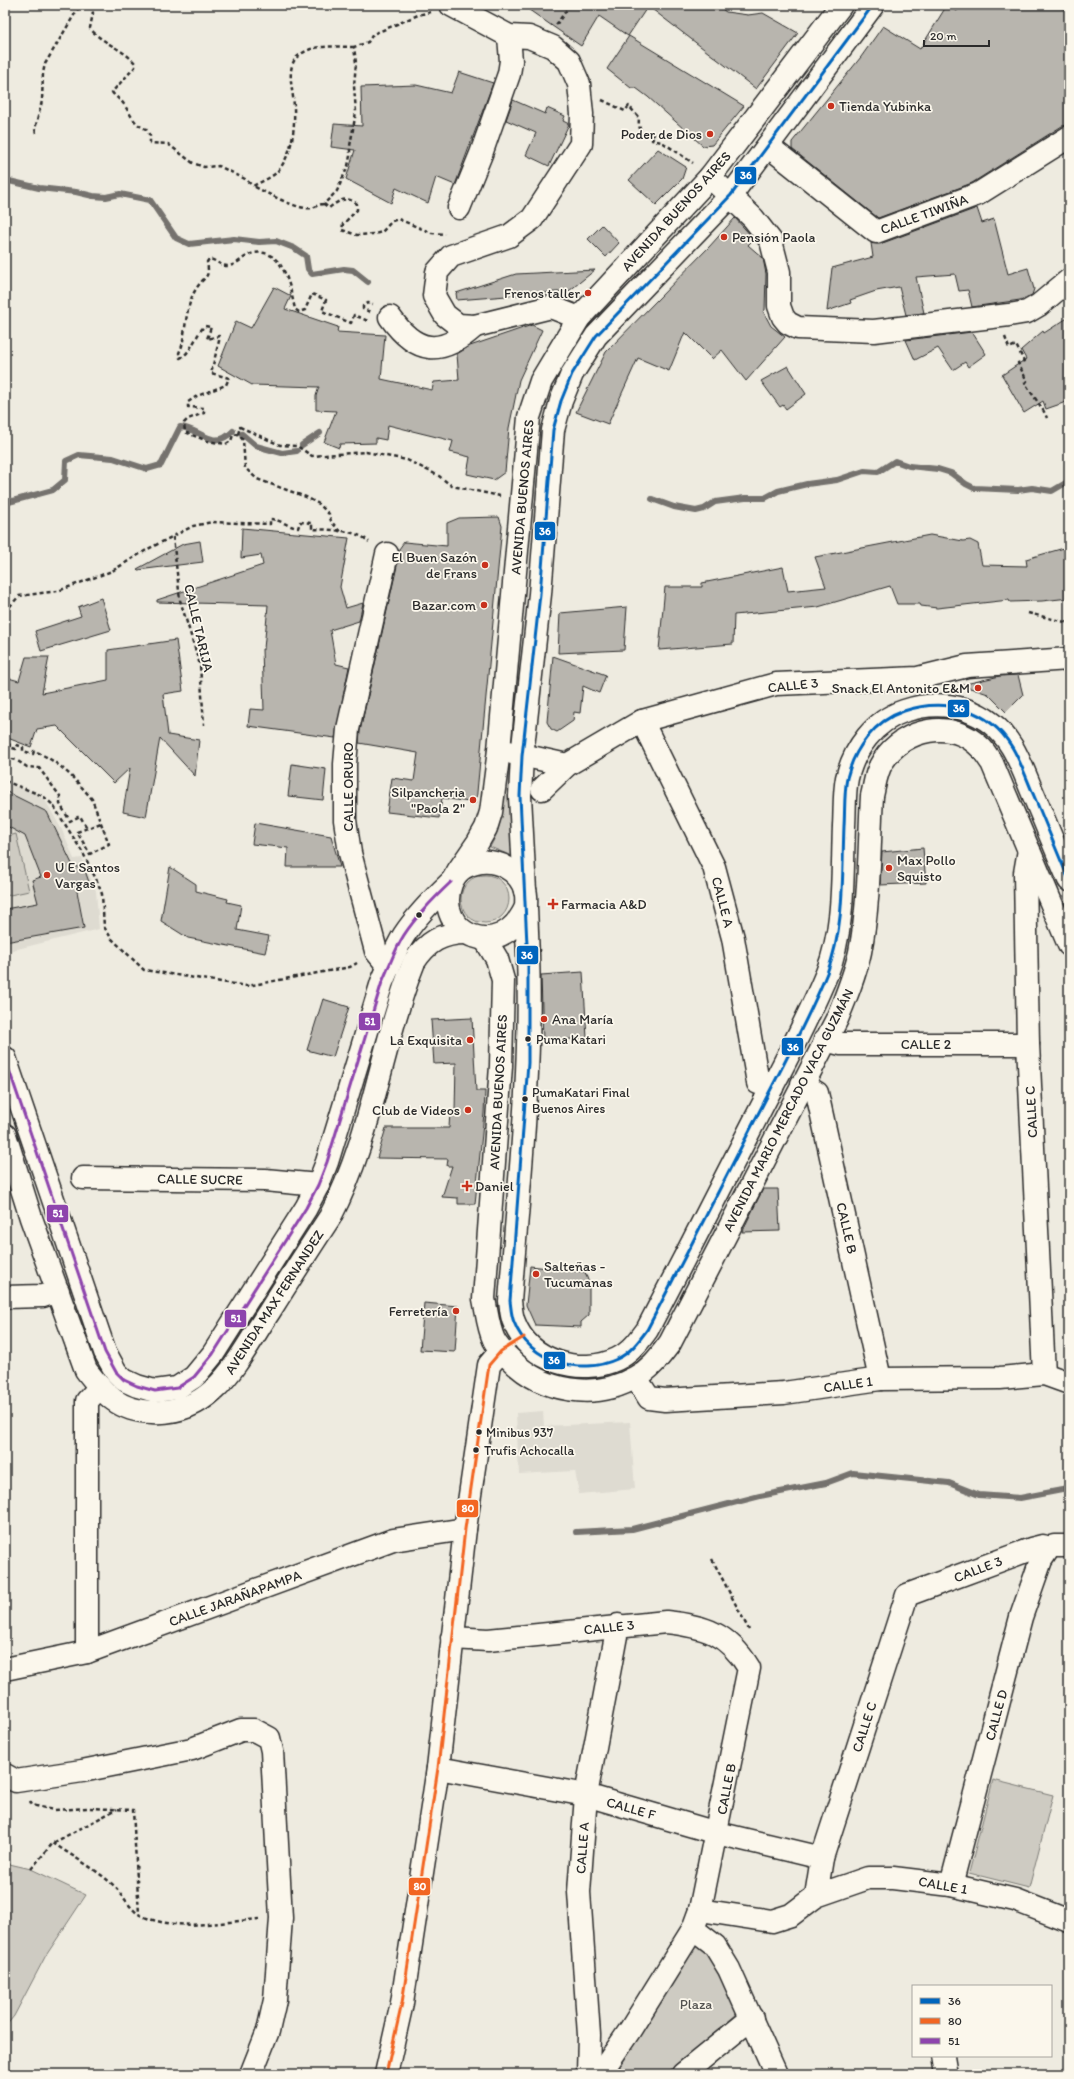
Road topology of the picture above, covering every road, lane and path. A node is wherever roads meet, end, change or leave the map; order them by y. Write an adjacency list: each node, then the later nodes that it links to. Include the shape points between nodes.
1 (81, 5): 8 (path, via 45,64); 12 (path, via 90,6 93,13 90,28 92,31 129,56 135,63 112,92 122,101 139,126 146,128 150,143 168,144 193,163 204,167 219,166)
2 (842, 5): 11 (street, AVENIDA BUENOS AIRES)
3 (873, 5): 10 (street, AVENIDA BUENOS AIRES)
4 (443, 6): 5 (street); 6 (path, via 373,34 368,42)
5 (510, 36): 7 (street, via 529,37 553,47 569,61); 15 (street, via 509,74)
6 (354, 47): 12 (path, via 323,46 297,57 292,67 291,79 294,132 290,146 276,173); 14 (path, via 356,112 350,156 337,191)
7 (580, 91): 11 (path, via 588,92 625,112 629,106 639,118 641,132 647,137 650,132 655,136 652,140 662,142); 22 (street, via 581,144 532,220 509,236 451,256 437,272 434,296 444,316 458,325)
8 (36, 133)
9 (1069, 137): 10 (street, CALLE TIWIÑA, via 978,194 876,232)
10 (768, 146): 13 (street, AVENIDA BUENOS AIRES)
11 (711, 175): 13 (street); 21 (street, AVENIDA BUENOS AIRES)
12 (253, 186): 14 (path, via 276,198 303,207 312,208)
13 (731, 195): 19 (street, via 772,241 779,272 779,306 788,323 798,328 874,331); 40 (street, AVENIDA BUENOS AIRES, via 596,336 572,374 561,402 553,430)
14 (324, 204): 16 (path, via 329,208 343,199 357,204 357,210 343,224 342,230 349,234 367,235 382,232 392,221 398,219 432,232)
15 (459, 208)
16 (450, 235)
17 (1069, 280): 19 (street, via 1039,305 1027,312)
18 (366, 310): 24 (path, via 372,313 368,321 354,315 351,322 322,311 326,300 312,294 305,310 299,312 295,309 284,269 272,257 261,254 246,255 230,266 223,266 212,259 208,260 207,275 191,300 179,354 180,358 185,356 198,338 201,329 205,326 211,327 207,340 218,336 219,341 211,373 228,378 226,385 188,402 188,407 204,408 204,413 188,419 183,427 184,432 226,444 233,434)
19 (1016, 314): 23 (path, via 1018,324 1008,328 1004,334 1009,348 1016,345 1024,361 1018,363 1027,381 1024,383)
20 (390, 317): 22 (street, via 416,345 428,347 444,345 462,338)
21 (579, 318): 22 (street, via 551,307); 25 (street, AVENIDA BUENOS AIRES, via 541,381 529,417)
22 (475, 326)
23 (1048, 418)
24 (238, 434): 25 (path, via 240,427 248,429 280,445 297,446 312,456 366,452 407,460 439,476 452,486 491,495); 26 (path, via 243,440 245,468 257,479 319,504)
25 (520, 498): 39 (street, AVENIDA BUENOS AIRES)
26 (340, 532): 27 (path, via 312,529 312,523 300,522 298,528 286,526 280,520 270,519 270,524 212,522 193,526); 28 (path, via 365,538)
27 (173, 537): 29 (path, via 112,571 58,591 19,596); 36 (path, CALLE TARIJA, via 180,600 200,665)
28 (386, 554): 54 (street, CALLE ORURO, via 348,729 345,764 345,820 350,853)
29 (5, 612)
30 (1028, 613): 31 (path)
31 (1069, 623)
32 (1069, 659): 33 (street, CALLE 3, via 967,666)
33 (918, 678): 34 (street); 35 (street, CALLE 3, via 776,684)
34 (922, 706): 37 (street); 47 (street, AVENIDA MARIO MERCADO VACA GUZMÁN, via 956,706 982,716 998,728 1013,748); 55 (street, AVENIDA MARIO MERCADO VACA GUZMÁN, via 902,711 876,728 866,738 851,764 845,796 842,902 835,947)
35 (642, 721): 42 (street, CALLE 3); 60 (street, CALLE A, via 714,867 733,938 758,1083)
36 (204, 725)
37 (926, 731): 48 (street, AVENIDA MARIO MERCADO VACA GUZMÁN, via 958,733 981,748 992,762); 56 (street, AVENIDA MARIO MERCADO VACA GUZMÁN, via 910,736 892,749 876,776 872,796 866,915 860,952 852,984)
38 (5, 740): 45 (path, via 10,742 9,746 16,749 17,745 23,747 23,751 33,754 34,751 50,757 75,779 94,802)
39 (499, 750): 40 (street); 49 (street, AVENIDA BUENOS AIRES, via 491,812 486,828)
40 (522, 756): 42 (street); 51 (street, AVENIDA BUENOS AIRES, via 520,796)
41 (5, 757): 46 (path, via 39,768 60,796 60,804 70,821 80,816)
42 (567, 765): 44 (street, CALLE 3)
43 (5, 782): 54 (path, via 43,796 53,805 98,883 102,894 104,927 112,939 144,970 247,986)
44 (542, 789)
45 (101, 823): 46 (path); 46 (path, via 109,844 90,854 77,832)
46 (87, 828)
47 (1053, 840): 48 (street); 50 (street, AVENIDA MARIO MERCADO VACA GUZMÁN)
48 (1029, 850): 53 (street, AVENIDA MARIO MERCADO VACA GUZMÁN); 57 (street, CALLE C, via 1025,873)
49 (455, 876): 51 (street, via 468,865 493,862 514,873); 52 (street, via 448,894 448,908 453,920); 54 (street, AVENIDA MAX FERNANDEZ, via 429,902)
50 (1069, 880)
51 (526, 899): 52 (street, via 521,918 510,930 503,935); 69 (street, AVENIDA BUENOS AIRES, via 528,1063 510,1301 514,1322)
52 (476, 936): 65 (street, AVENIDA MAX FERNANDEZ, via 453,933 441,937 421,952 414,962); 70 (street, AVENIDA BUENOS AIRES, via 497,959 503,980 502,1066 484,1299 488,1321)
53 (1069, 945)
54 (382, 959): 64 (street, AVENIDA MAX FERNANDEZ, via 382,982)
55 (802, 1029): 56 (street, CALLE 2); 60 (street, AVENIDA MARIO MERCADO VACA GUZMÁN)
56 (825, 1040): 57 (street, CALLE 2, via 841,1044); 59 (street, AVENIDA MARIO MERCADO VACA GUZMÁN)
57 (1028, 1044): 72 (street, CALLE C)
58 (5, 1058): 61 (street, AVENIDA MAX FERNANDEZ)
59 (802, 1084): 73 (street, AVENIDA MARIO MERCADO VACA GUZMÁN, via 670,1343 653,1365); 74 (street, CALLE B, via 817,1093)
60 (772, 1088): 69 (street, AVENIDA MARIO MERCADO VACA GUZMÁN, via 647,1330 635,1346 618,1359 592,1367 567,1365 550,1359)
61 (31, 1133): 62 (street); 66 (street, AVENIDA MAX FERNANDEZ)
62 (6, 1140): 67 (street, AVENIDA MAX FERNANDEZ)
63 (82, 1178): 64 (street, CALLE SUCRE, via 265,1180)
64 (318, 1184): 65 (street); 71 (street, AVENIDA MAX FERNANDEZ, via 306,1208 213,1354 194,1378 177,1388 155,1391 124,1380)
65 (342, 1195): 76 (street, AVENIDA MAX FERNANDEZ, via 227,1376 202,1401 173,1412 140,1412 124,1407)
66 (82, 1283): 67 (street); 71 (street, AVENIDA MAX FERNANDEZ, via 105,1352)
67 (58, 1290): 68 (street, via 43,1296); 76 (street, AVENIDA MAX FERNANDEZ, via 86,1370)
68 (5, 1297)
69 (524, 1337): 70 (street)
70 (501, 1351): 73 (street, AVENIDA MARIO MERCADO VACA GUZMÁN, via 518,1368 554,1387 581,1391 611,1387); 77 (street, via 489,1365)
71 (116, 1372): 76 (street)
72 (1044, 1374): 74 (street, CALLE 1, via 1000,1378); 75 (street, CALLE 1)
73 (636, 1378): 74 (street, CALLE 1, via 650,1398 665,1400 784,1393)
74 (880, 1379)
75 (1069, 1383)
76 (99, 1388): 84 (street, via 88,1401)
77 (465, 1529): 83 (street); 84 (street, CALLE JARAÑAPAMPA, via 393,1540)
78 (1059, 1547): 80 (street, CALLE 3, via 1043,1546 1031,1549); 95 (street, CALLE D, via 1041,1560 1021,1617)
79 (712, 1559): 82 (path)
80 (907, 1596): 93 (street, CALLE C)
81 (618, 1626): 83 (street, CALLE 3, via 488,1640); 85 (street, CALLE 3, via 666,1622 693,1625 726,1640 742,1655); 89 (street, CALLE A)
82 (751, 1635)
83 (452, 1638): 87 (street)
84 (87, 1652): 86 (street, CALLE JARAÑAPAMPA)
85 (749, 1668): 91 (street, CALLE B)
86 (5, 1669)
87 (438, 1768): 89 (street, CALLE F); 104 (street, via 402,2003)
88 (11, 1778): 90 (path, via 32,1805 54,1810); 98 (street, via 82,1771 192,1749 241,1730 262,1732 268,1738 272,1751)
89 (586, 1795): 91 (street, CALLE F); 105 (street, CALLE A, via 579,1892 589,2035)
90 (118, 1809): 92 (path); 97 (path, via 133,1810)
91 (717, 1833): 93 (street, CALLE F); 99 (street, CALLE B)
92 (53, 1843): 94 (path); 97 (path, via 113,1884)
93 (822, 1858): 96 (street, CALLE C)
94 (31, 1869)
95 (951, 1885): 96 (street, CALLE 1, via 893,1878 868,1878); 100 (street, CALLE 1, via 1015,1900)
96 (816, 1896): 99 (street, CALLE 1, via 791,1915 772,1921)
97 (139, 1914): 98 (path, via 187,1925)
98 (281, 1918): 103 (street, via 275,2000 268,2031)
99 (696, 1919): 101 (street, via 729,1969); 106 (street)
100 (1069, 1921)
101 (752, 2018): 107 (street); 108 (street)
102 (943, 2057): 109 (street)
103 (251, 2074)
104 (386, 2074)
105 (588, 2074)
106 (600, 2074)
107 (683, 2074)
108 (776, 2074)
109 (946, 2074)

